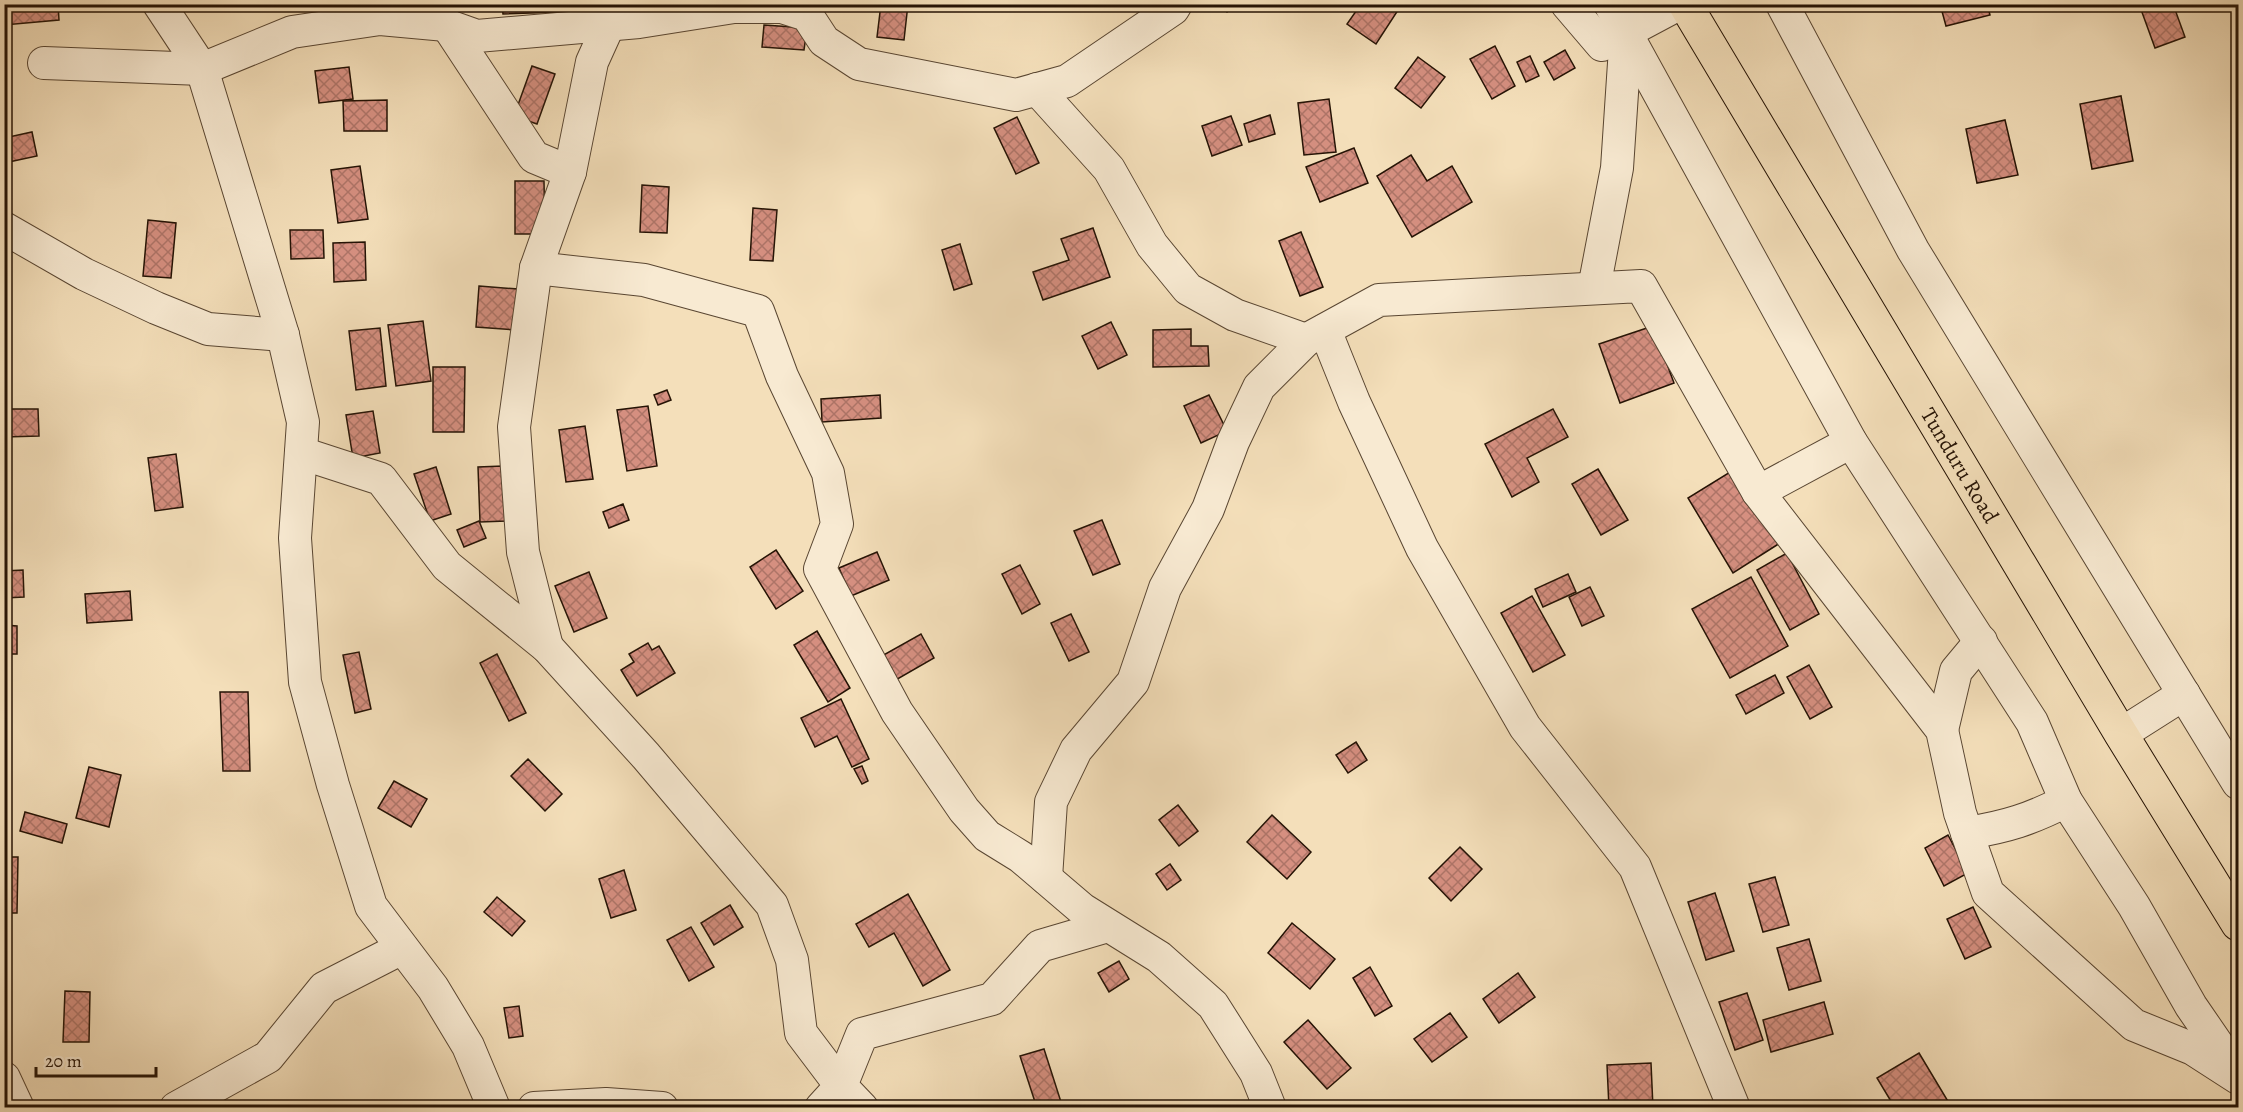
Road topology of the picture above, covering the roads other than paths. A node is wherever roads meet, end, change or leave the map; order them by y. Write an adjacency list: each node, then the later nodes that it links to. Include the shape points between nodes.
1 (159, 4): 12 (street)
2 (1176, 4): 13 (street, via 1067,81)
3 (1567, 4): 10 (street, via 1602,45)
4 (1611, 4): 10 (street)
5 (1679, 4): 10 (street)
6 (1685, 4): 27 (highway, Tunduru Road)
7 (1782, 4): 25 (street, via 1913,250)
8 (614, 14): 9 (street, via 477,36); 13 (street, via 782,7 807,15 824,41 859,64 1016,95); 14 (street, via 592,62)
9 (441, 15): 12 (street, via 292,32); 14 (street, via 534,157)
10 (1626, 33): 17 (street, via 1617,168); 20 (street)
11 (44, 63): 12 (street)
12 (202, 69): 18 (street)
13 (1037, 89): 19 (street, via 1109,169 1152,245 1188,289 1234,315)
14 (570, 172): 16 (street)
15 (4, 228): 18 (street, via 84,273 208,329)
16 (536, 268): 24 (street, via 514,427 523,552); 31 (street, via 644,280 758,311 782,376 828,472 837,524 820,569 897,712 964,810 987,836)
17 (1594, 288): 19 (street, via 1379,300); 22 (street, via 1641,286)
18 (283, 334): 21 (street, via 303,422)
19 (1315, 335): 31 (street, via 1259,387 1208,509 1165,588 1133,682 1076,750 1051,802); 44 (street, via 1354,402 1422,548 1525,727 1635,867)
20 (1851, 442): 22 (street); 23 (street)
21 (301, 453): 24 (street, via 381,479 447,566); 34 (street, via 295,538 306,682 371,906)
22 (1758, 492): 26 (street)
23 (1981, 641): 26 (street, via 1956,671); 29 (street, via 2032,722)
24 (547, 647): 37 (street, via 772,905 792,960 801,1033)
25 (2184, 694): 27 (street); 28 (street)
26 (1942, 730): 30 (street)
27 (2121, 734): 32 (highway, Tunduru Road)
28 (2238, 783)
29 (2066, 801): 30 (street, via 2030,820); 35 (street)
30 (1967, 832): 35 (street, via 1988,893 2134,1025 2193,1049)
31 (1046, 878): 33 (street)
32 (2238, 924)
33 (1108, 926): 37 (street, via 1040,946 992,999 862,1034); 43 (street, via 1158,957 1213,1005 1256,1073)
34 (402, 948): 39 (street, via 324,988 268,1057); 40 (street, via 433,988 468,1046)
35 (2238, 1077)
36 (4, 1078): 38 (street)
37 (842, 1100)
38 (18, 1107)
39 (176, 1107)
40 (494, 1107)
41 (534, 1107): 42 (street)
42 (662, 1107)
43 (1270, 1107)
44 (1734, 1107)

